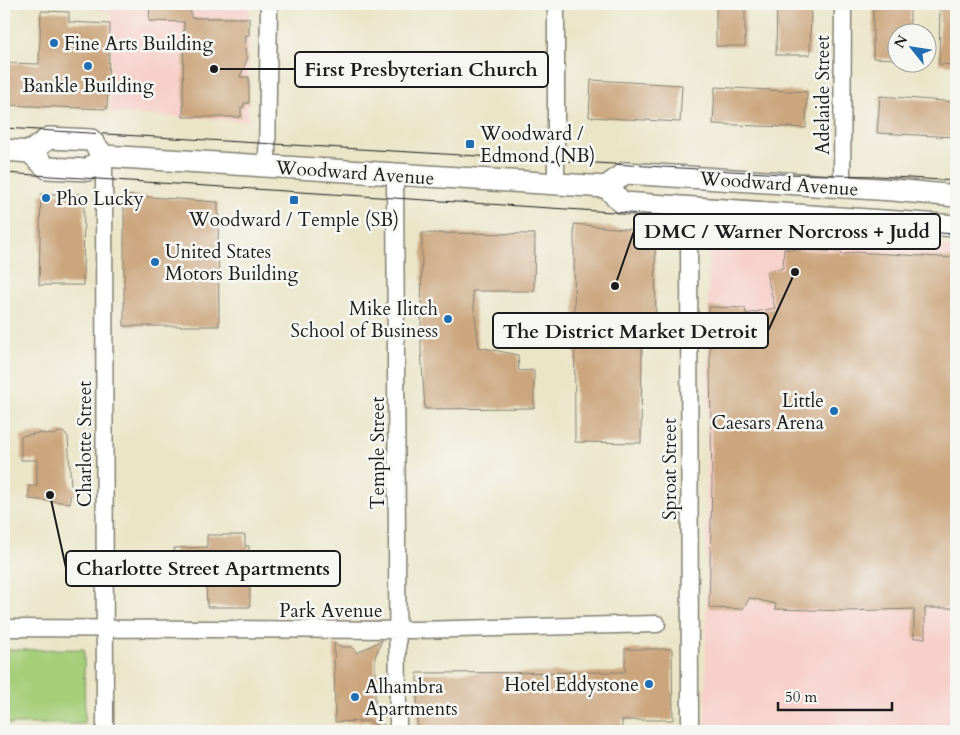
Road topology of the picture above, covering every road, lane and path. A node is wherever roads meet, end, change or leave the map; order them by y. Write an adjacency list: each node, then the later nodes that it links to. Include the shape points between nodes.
1 (269, 4): 7 (street)
2 (556, 4): 9 (street)
3 (843, 4): 11 (street, Adelaide Street)
4 (4, 150): 5 (main road)
5 (30, 152): 6 (main road, via 47,168 88,170); 6 (main road, via 49,138 90,140)
6 (104, 156): 7 (main road, Woodward Avenue); 17 (street, Charlotte Street)
7 (267, 166): 8 (main road, Woodward Avenue)
8 (395, 174): 9 (main road, Woodward Avenue); 18 (street, Temple Street)
9 (556, 184): 10 (main road, Woodward Avenue)
10 (606, 187): 11 (main road, Woodward Avenue, via 625,174); 13 (main road, Woodward Avenue, via 623,203)
11 (842, 187): 12 (main road, Woodward Avenue)
12 (956, 196)
13 (689, 207): 14 (main road, Woodward Avenue); 21 (street, Sproat Street)
14 (956, 226)
15 (658, 624): 18 (street, Park Avenue)
16 (4, 628): 17 (street, Park Avenue)
17 (105, 629): 18 (street, Park Avenue); 19 (street, Charlotte Street)
18 (397, 630): 20 (street, Temple Street)
19 (105, 731)
20 (398, 731)
21 (690, 731)

